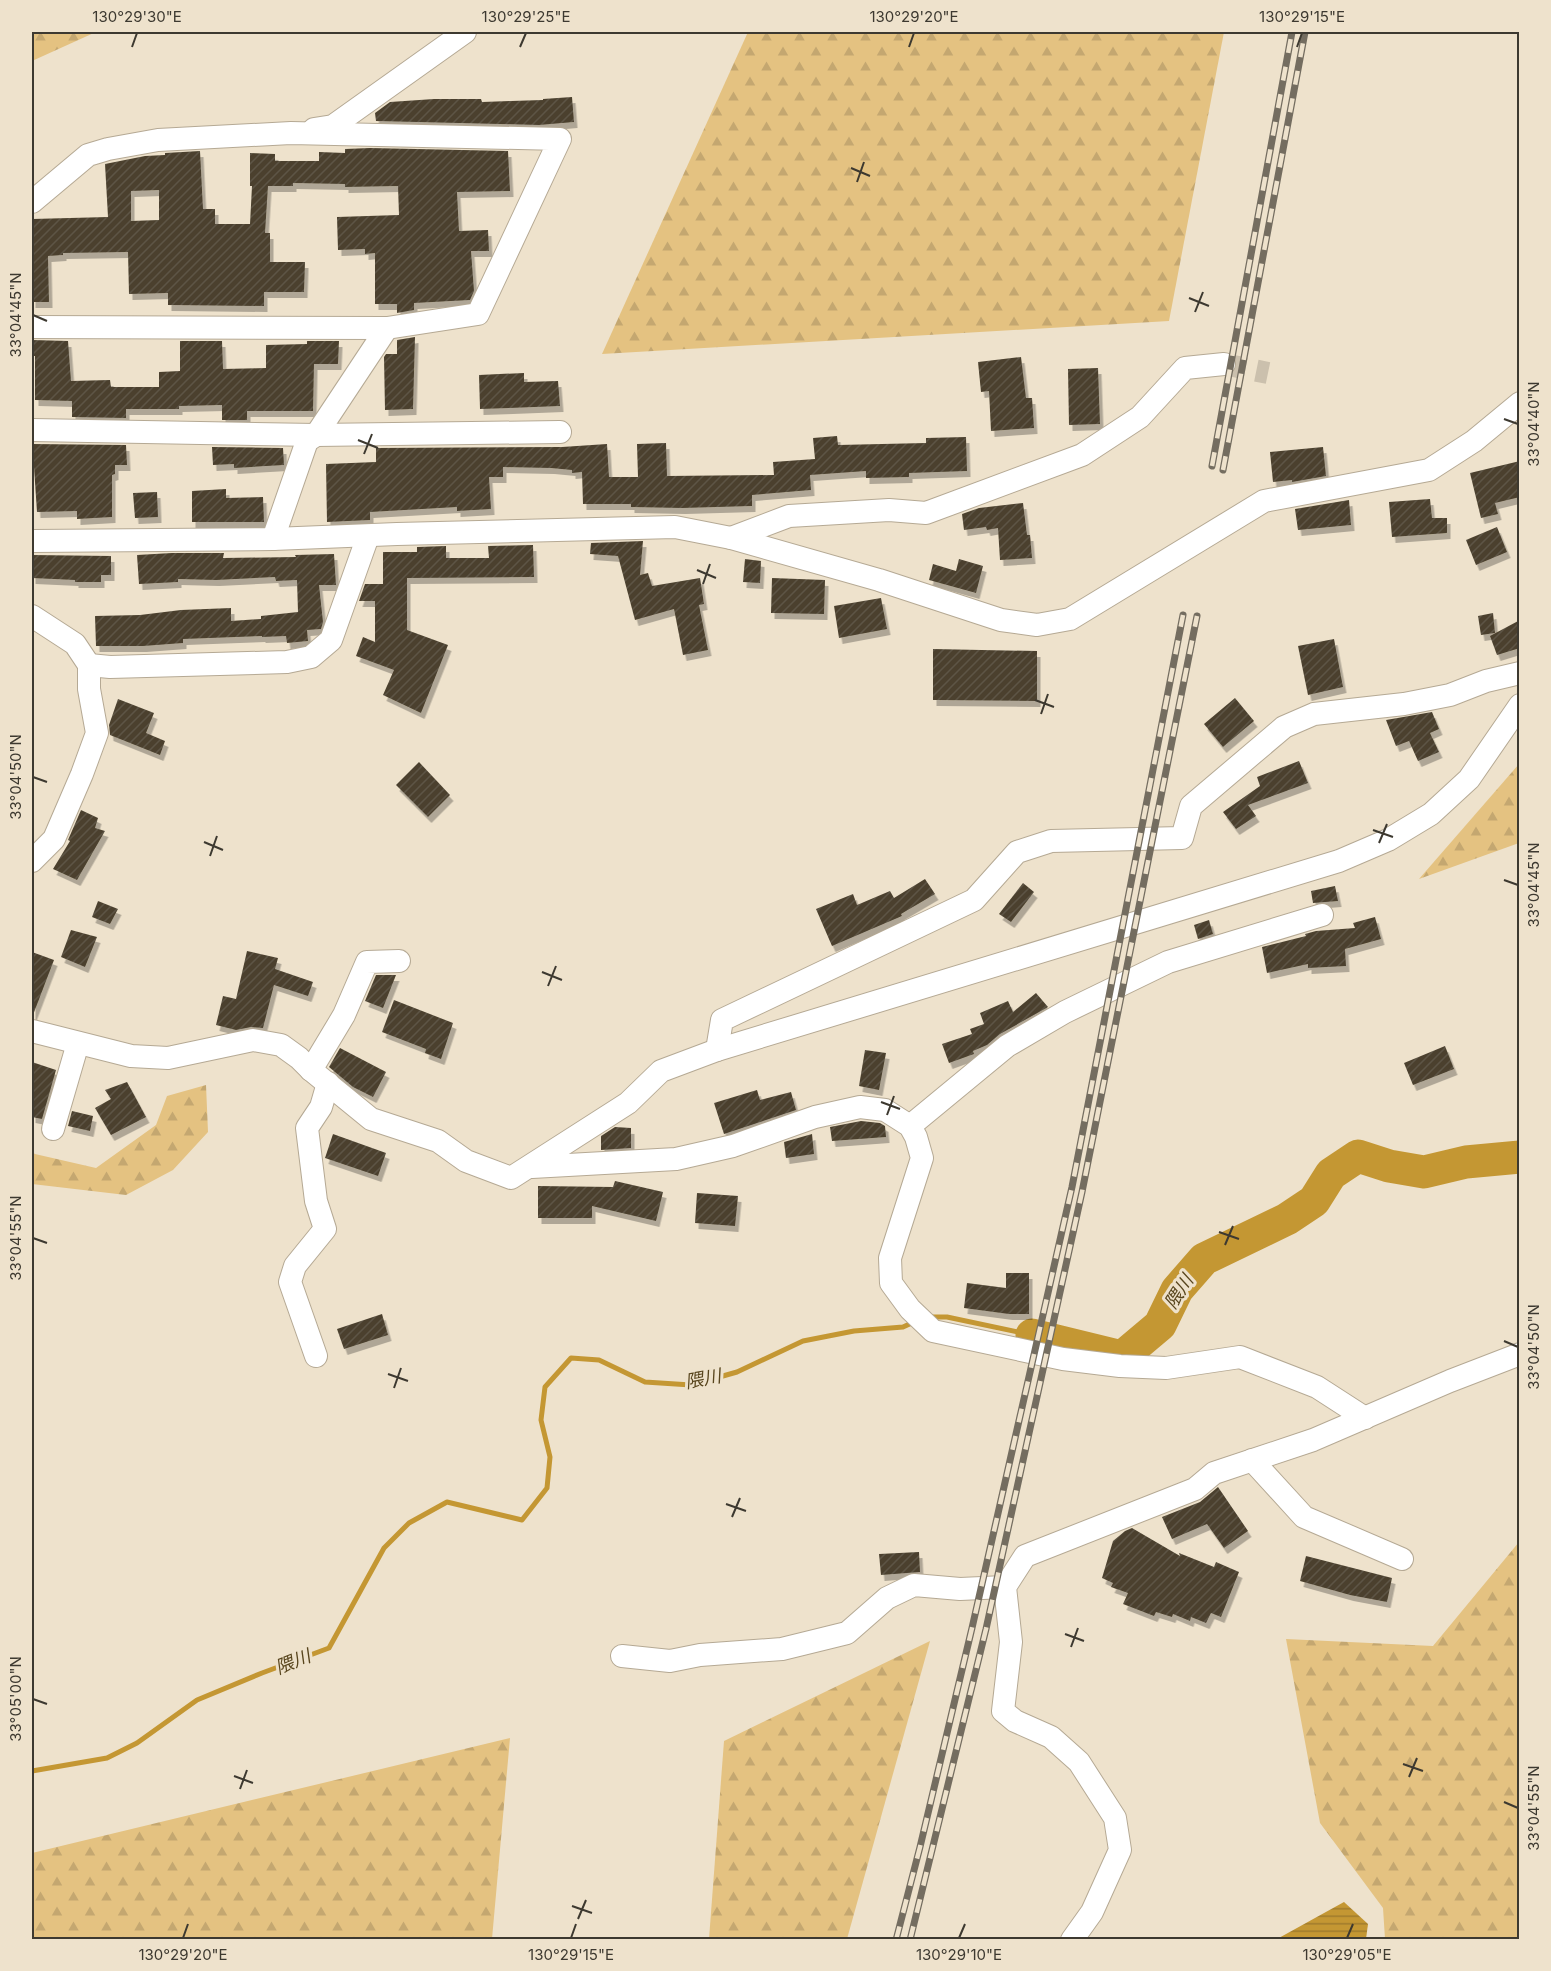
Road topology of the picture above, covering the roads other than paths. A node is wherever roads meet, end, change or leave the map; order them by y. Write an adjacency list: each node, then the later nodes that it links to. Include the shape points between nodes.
1 (465, 32): 2 (street, via 333,126)
2 (291, 133): 3 (street, via 158,140 108,148 88,155); 5 (street, via 560,139 478,314)
3 (32, 202)
4 (32, 327): 5 (street)
5 (387, 328): 10 (street)
6 (1224, 364): 12 (street, via 1185,368 1140,417 1082,455 926,513 889,510 789,516)
7 (1520, 403): 12 (street, via 1474,441 1429,470 1264,501 1070,619 1037,625 1001,620)
8 (32, 430): 10 (street)
9 (560, 432): 10 (street)
10 (316, 435): 13 (street, via 307,441)
11 (368, 536): 12 (street, via 675,527); 13 (street); 16 (street, via 331,640 311,657 228,664)
12 (731, 538)
13 (273, 539): 14 (street)
14 (32, 541)
15 (32, 616): 16 (street, via 75,644)
16 (89, 664): 19 (street, via 97,733 54,838)
17 (1520, 673): 24 (street, via 1450,695 1314,714 1284,728 1191,806 1182,838 1051,841 1017,852 974,900 722,1020)
18 (1520, 705): 24 (street, via 1469,779 1431,814 1388,840 1339,861)
19 (32, 861)
20 (1322, 915): 26 (street, via 1168,962 1065,1012 1007,1046)
21 (399, 961): 25 (street, via 367,962)
22 (32, 1031): 23 (street)
23 (78, 1043): 25 (street, via 131,1056 168,1058 253,1040 281,1045); 27 (street)
24 (717, 1050): 28 (street, via 661,1071 628,1103)
25 (319, 1076): 28 (street, via 371,1119 438,1141 466,1161 511,1178); 30 (street, via 321,1107 307,1128 316,1201 325,1229 295,1266 290,1282)
26 (910, 1126): 28 (street, via 885,1110 860,1107 676,1159); 31 (street, via 922,1158 890,1258 891,1283 933,1331 1063,1359 1120,1366 1166,1368 1240,1358 1317,1387)
27 (53, 1129)
28 (530, 1167)
29 (1520, 1354): 31 (street)
30 (316, 1356)
31 (1365, 1418): 32 (street)
32 (1252, 1460): 33 (street, via 1304,1517); 34 (street, via 1214,1473 1195,1489 1025,1556)
33 (1402, 1559)
34 (1005, 1587): 35 (street, via 914,1585 886,1598 847,1633 782,1649 670,1661); 36 (street, via 1011,1642 1003,1711 1015,1721 1051,1737 1079,1762 1115,1818 1120,1850 1092,1912)
35 (622, 1656)
36 (1072, 1940)

